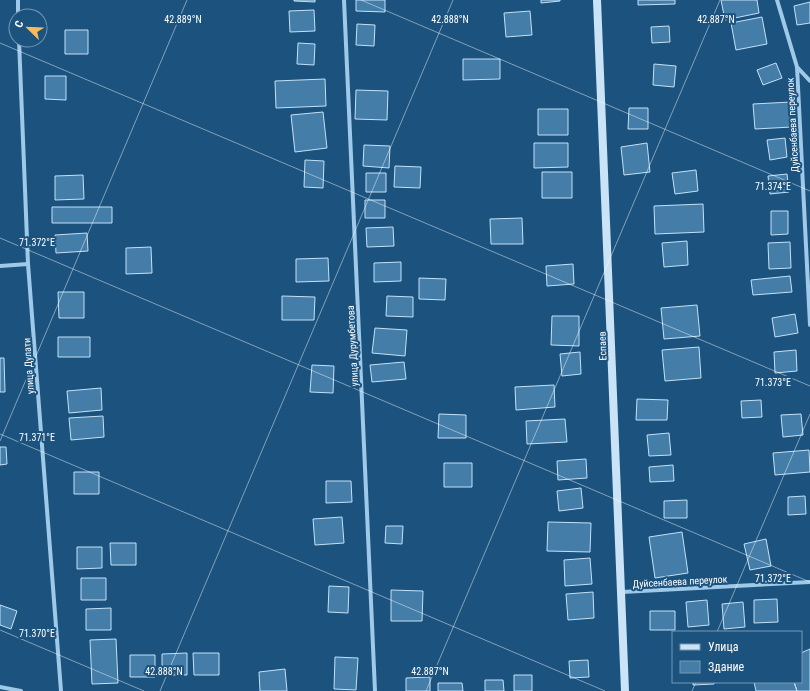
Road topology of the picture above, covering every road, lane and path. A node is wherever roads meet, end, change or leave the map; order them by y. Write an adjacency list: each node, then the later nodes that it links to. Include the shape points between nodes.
1 (344, 0): 15 (street, улица Дурумбетова)
2 (597, 0): 11 (street, Еспаев)
3 (777, 0): 5 (street)
4 (19, 48): 7 (street, улица Дулати)
5 (797, 67): 6 (street); 9 (street, Дуйсенбаева переулок)
6 (810, 81)
7 (28, 264): 8 (street); 14 (street, улица Дулати)
8 (0, 266)
9 (810, 325)
10 (810, 582): 11 (street, Дуйсенбаева переулок)
11 (622, 592): 16 (street, Еспаев)
12 (0, 687): 13 (street)
13 (21, 691)
14 (61, 691)
15 (375, 691)
16 (625, 691)

